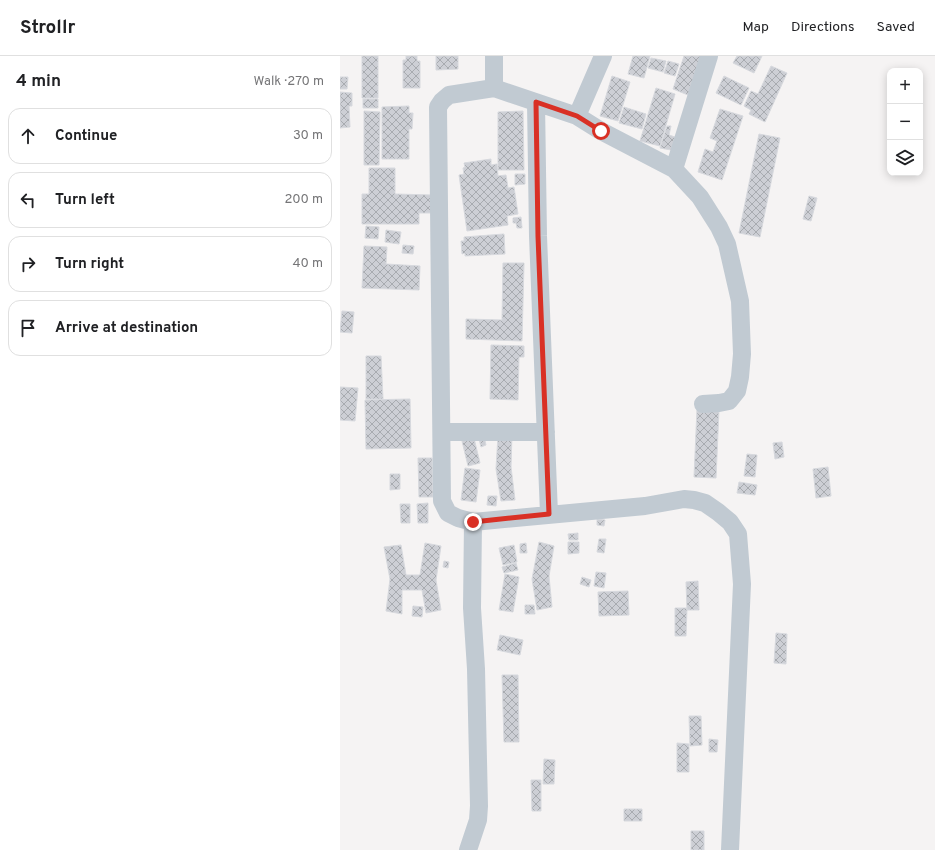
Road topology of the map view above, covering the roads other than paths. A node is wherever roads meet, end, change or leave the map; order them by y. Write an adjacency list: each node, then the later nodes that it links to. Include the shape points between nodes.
1 (494, 56): 4 (street)
2 (603, 56): 6 (street)
3 (709, 56): 7 (street)
4 (494, 88): 5 (street); 9 (street, via 449,95 438,107)
5 (536, 102): 6 (street); 10 (street, via 538,236)
6 (577, 116): 7 (street)
7 (674, 169): 8 (street, via 700,197 719,227 727,244 740,301 742,354 737,391 729,401)
8 (703, 404)
9 (442, 432): 10 (street); 12 (street, via 442,501 448,513)
10 (546, 432): 11 (street)
11 (549, 514): 12 (street); 14 (street, via 694,500 706,503 718,512 730,522 738,534 742,584)
12 (473, 522): 13 (street, via 472,608 479,806)
13 (474, 847)
14 (730, 850)

